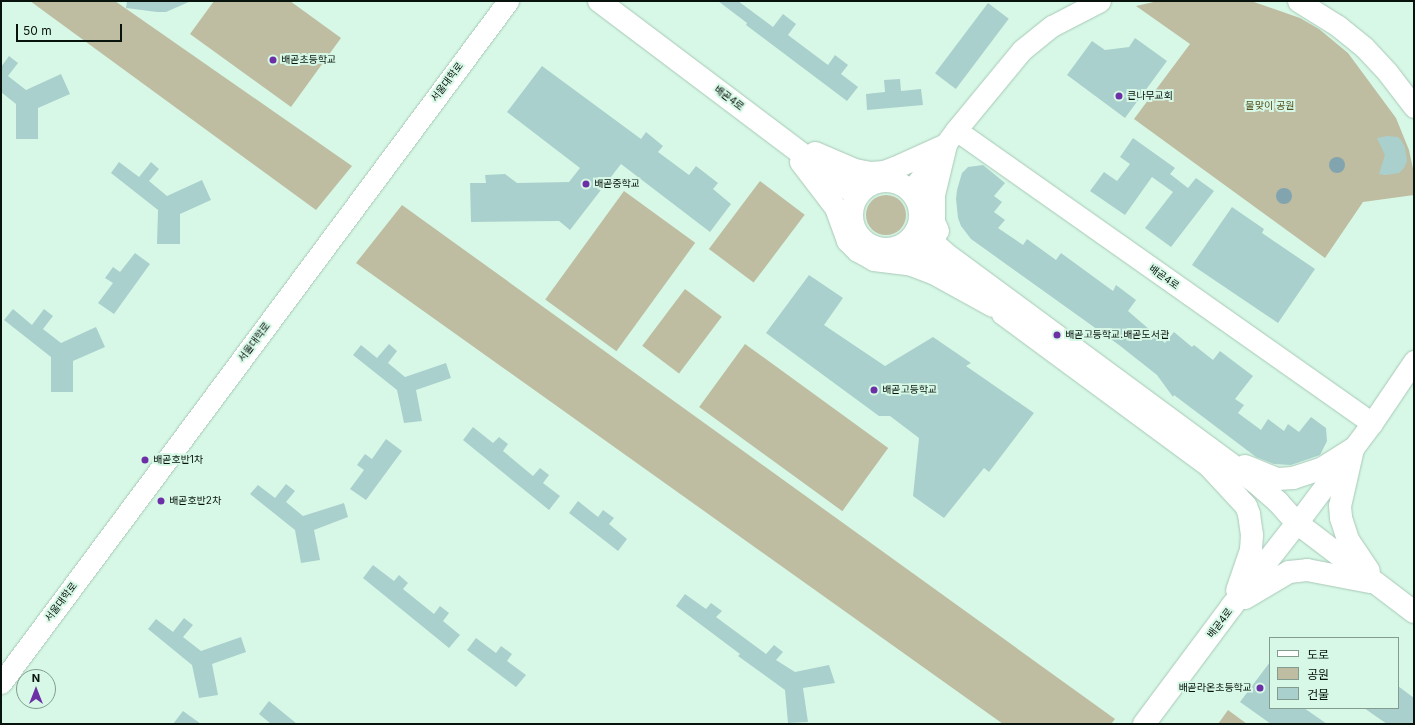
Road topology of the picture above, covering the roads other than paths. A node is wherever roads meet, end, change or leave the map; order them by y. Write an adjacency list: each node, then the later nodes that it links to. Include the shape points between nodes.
1 (508, 1): 21 (street, 서울대학로)
2 (599, 1): 7 (main road, 배곧4로)
3 (1100, 1): 6 (street, via 1052,26 1022,50)
4 (1298, 1): 5 (street, via 1338,26 1364,47 1388,72)
5 (1414, 107)
6 (951, 138): 7 (main road, via 895,168 871,173 855,170); 8 (street); 12 (main road, via 934,195 934,222 939,233); 14 (street, 배곧4로)
7 (785, 141): 9 (main road, 배곧4로); 12 (main road, via 836,208 848,241 858,251 874,260 915,266)
8 (912, 191): 9 (main road, via 892,181 881,181 870,184); 10 (main road, via 921,211)
9 (858, 196): 11 (main road, via 852,210 852,222 856,233 874,248)
10 (920, 223): 11 (main road, via 916,234); 12 (main road, via 931,241)
11 (897, 248): 12 (main road, via 927,257)
12 (997, 301): 16 (main road, via 1136,392)
13 (1414, 362): 14 (street, 배곧4로)
14 (1372, 422): 15 (street, 배곧4로)
15 (1352, 449): 16 (main road, via 1320,469 1293,478 1278,479); 17 (street, 배곧4로); 18 (main road, via 1340,506 1341,518 1348,540)
16 (1213, 460): 17 (main road, via 1280,515); 19 (main road, via 1246,506 1251,523 1251,550)
17 (1297, 523): 18 (main road); 19 (main road, 배곧4로)
18 (1377, 584): 19 (main road, via 1307,570 1289,572); 20 (main road)
19 (1232, 606): 22 (main road, 배곧4로)
20 (1414, 612)
21 (1, 683)
22 (1144, 724)

